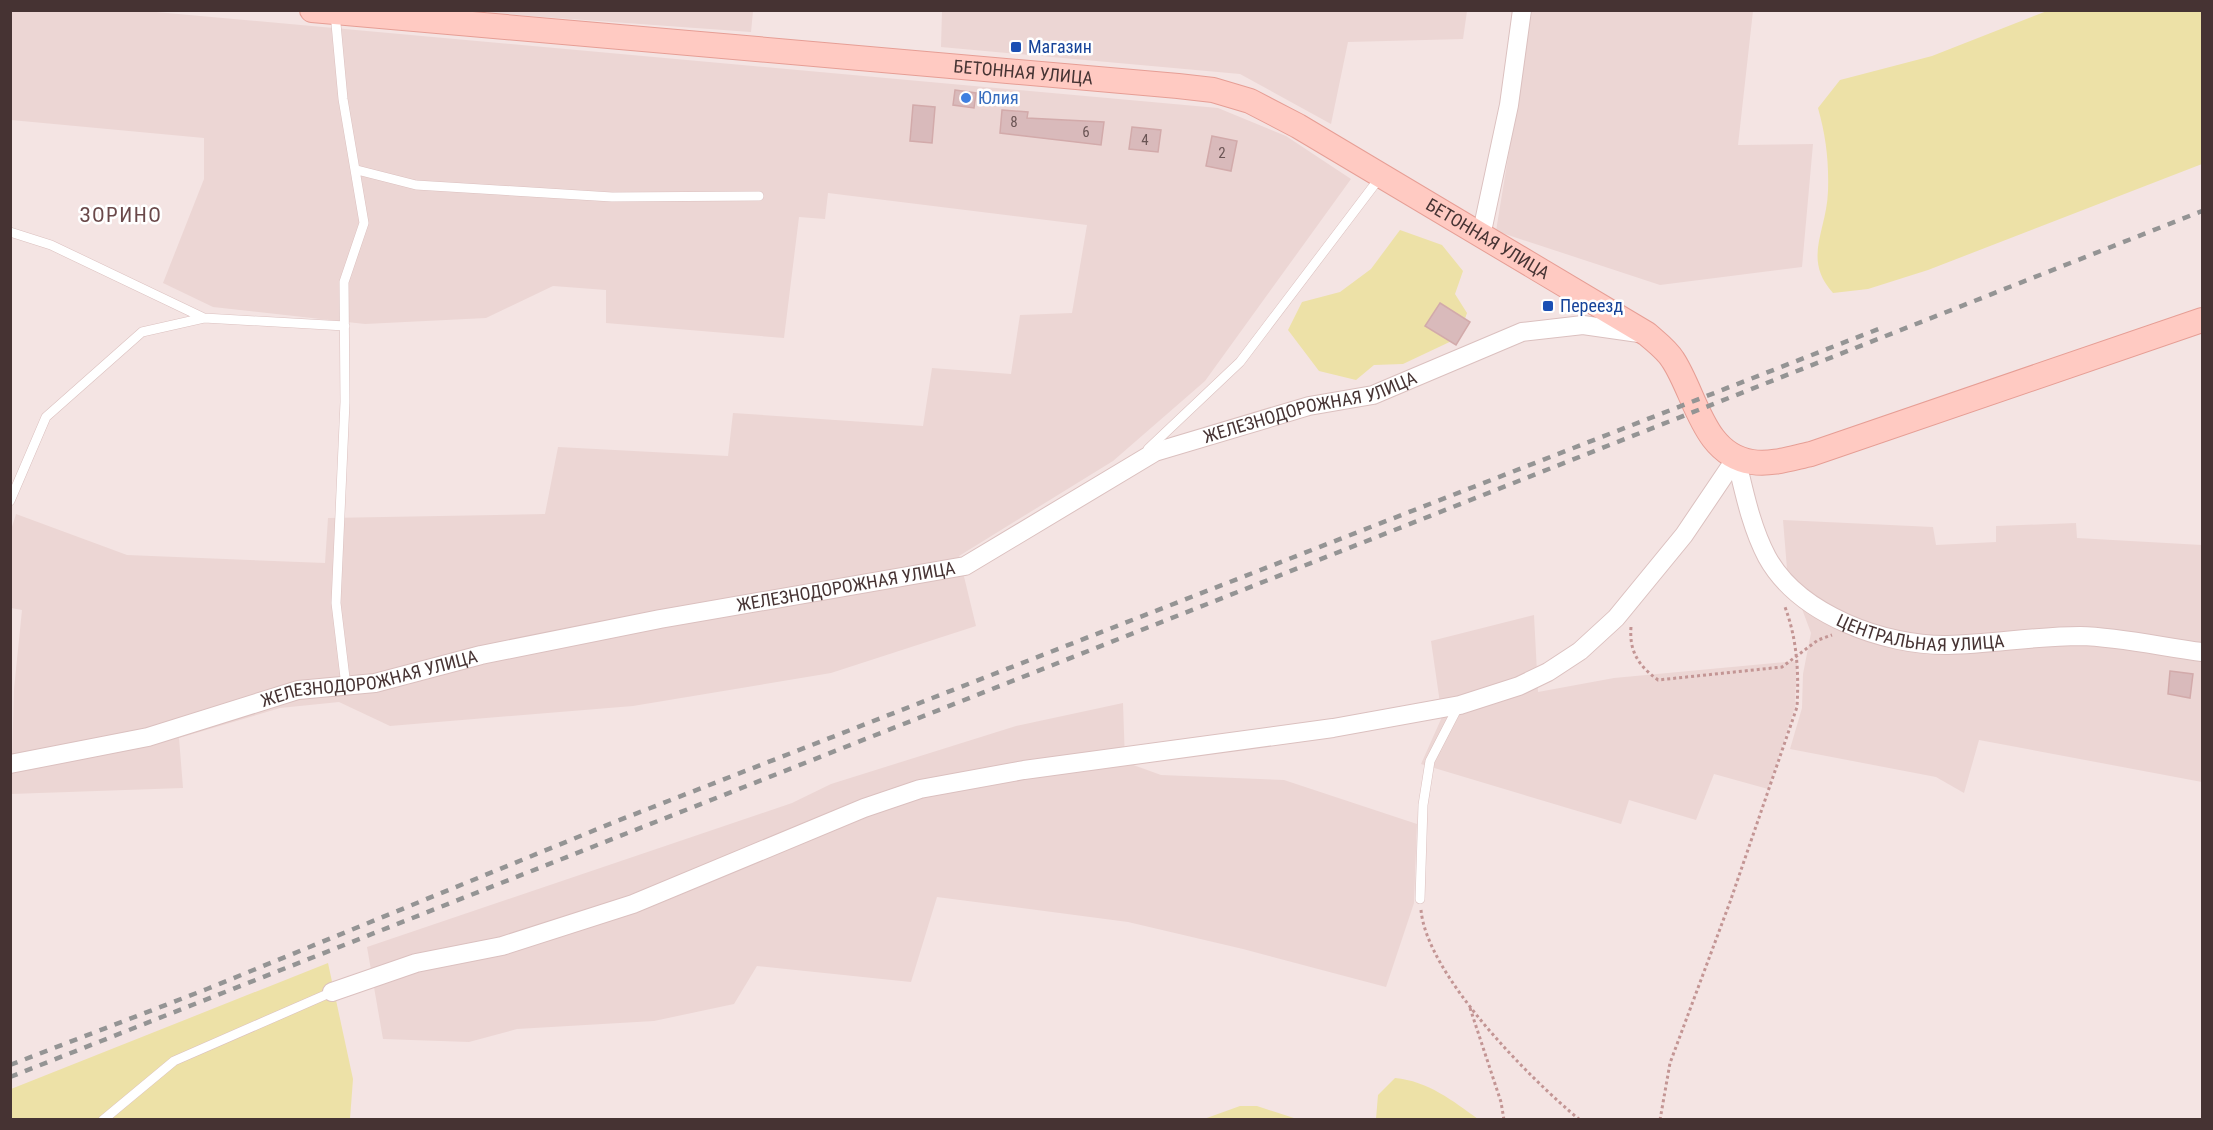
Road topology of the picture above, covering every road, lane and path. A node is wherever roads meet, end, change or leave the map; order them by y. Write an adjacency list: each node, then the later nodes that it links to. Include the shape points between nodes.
1 (1522, 10): 7 (street, via 1509,105)
2 (323, 12): 3 (lane); 4 (main road, БЕТОННАЯ УЛИЦА, via 1213,90 1272,111)
3 (357, 170): 5 (lane, via 416,185 612,197); 10 (lane, via 364,223 344,282)
4 (1381, 176): 7 (main road, БЕТОННАЯ УЛИЦА); 13 (lane, via 1240,362)
5 (759, 196)
6 (10, 232): 8 (lane, via 51,245)
7 (1481, 236): 11 (main road, БЕТОННАЯ УЛИЦА)
8 (204, 318): 10 (lane); 14 (lane, via 142,332 46,417)
9 (2202, 320): 12 (main road, via 1811,454 1765,463)
10 (345, 326): 19 (lane, via 336,603)
11 (1647, 334): 12 (main road, БЕТОННАЯ УЛИЦА, via 1674,361 1711,436); 13 (street, ЖЕЛЕЗНОДОРОЖНАЯ УЛИЦА, via 1583,324 1522,332 1373,395 1287,412 1155,452)
12 (1736, 458): 17 (street, ЦЕНТРАЛЬНАЯ УЛИЦА, via 1747,505 1767,557 1793,592 1838,620); 20 (street, via 1684,535 1616,618 1580,651 1519,686)
13 (1129, 467): 19 (street, ЖЕЛЕЗНОДОРОЖНАЯ УЛИЦА, via 965,566 660,619 481,655 375,683)
14 (10, 501)
15 (1783, 601): 28 (path, via 1791,623 1799,673 1797,706 1670,1063)
16 (1632, 618): 17 (path, via 1630,642 1640,667 1658,680 1782,667 1818,640)
17 (1856, 626): 18 (street, ЦЕНТРАЛЬНАЯ УЛИЦА, via 1886,636 1946,645 2081,636)
18 (2202, 652)
19 (346, 686): 21 (street, ЖЕЛЕЗНОДОРОЖНАЯ УЛИЦА, via 297,690 148,737)
20 (1460, 705): 22 (lane, via 1430,760 1423,805); 23 (street, via 1333,728 1024,770 920,789 864,808 633,904 502,946 416,963)
21 (10, 764)
22 (1420, 899): 24 (path, via 1422,925 1450,982)
23 (332, 992): 25 (lane, via 174,1061)
24 (1469, 1006): 26 (path); 27 (path, via 1560,1103)
25 (103, 1119)
26 (1504, 1119)
27 (1580, 1119)
28 (1660, 1119)

